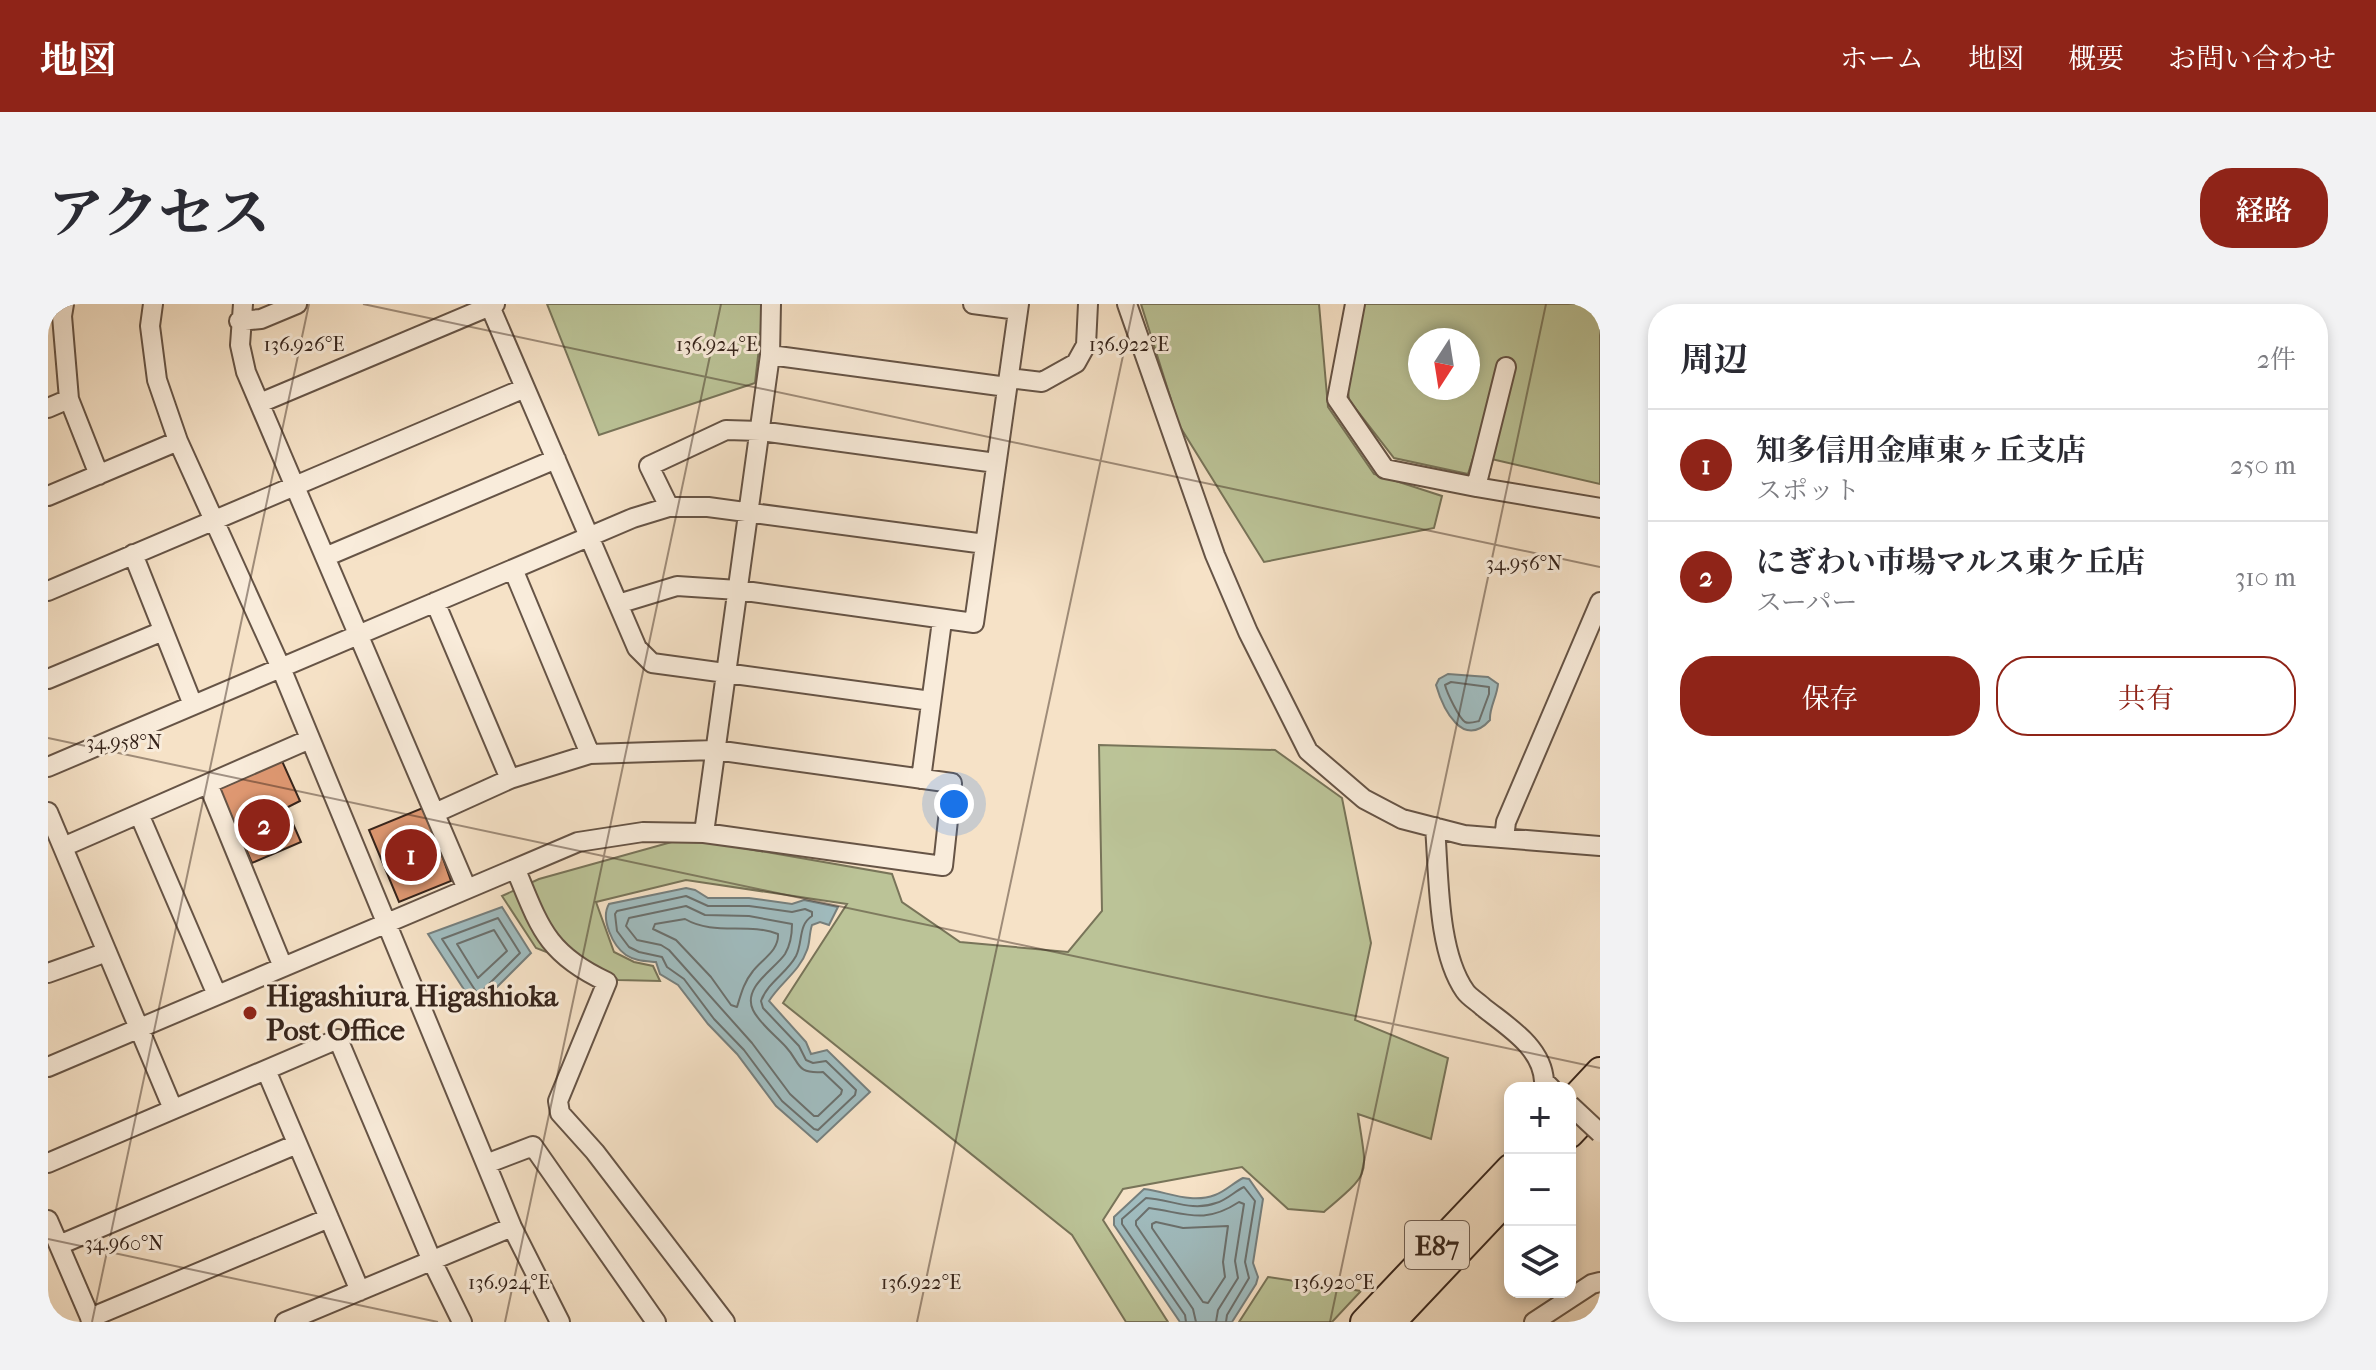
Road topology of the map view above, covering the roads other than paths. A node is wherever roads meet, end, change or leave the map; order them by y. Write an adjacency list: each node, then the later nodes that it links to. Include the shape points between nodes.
1 (153, 304): 20 (street, via 150,326 157,380)
2 (297, 304): 10 (street, via 261,319)
3 (771, 304): 12 (street)
4 (973, 304): 9 (street)
5 (1088, 304): 14 (street, via 1086,345 1076,363 1042,382)
6 (1127, 304): 59 (street, via 1215,555 1308,751 1364,799 1402,819)
7 (1355, 304): 25 (street, via 1337,399 1385,469)
8 (492, 305): 15 (street); 17 (street)
9 (1018, 307): 14 (street)
10 (241, 313): 17 (street, via 240,345)
11 (58, 314): 16 (street)
12 (770, 355): 14 (street); 19 (street)
13 (1506, 367): 25 (street)
14 (1008, 382): 22 (street)
15 (525, 388): 21 (street); 24 (street)
16 (69, 399): 18 (street); 23 (street)
17 (260, 403): 24 (street)
18 (48, 408)
19 (760, 431): 22 (street); 27 (street, via 726,430 649,466); 29 (street)
20 (178, 441): 23 (street); 30 (street)
21 (556, 459): 31 (street); 34 (street)
22 (996, 463): 32 (street)
23 (99, 475): 26 (street)
24 (295, 485): 30 (street); 34 (street)
25 (1476, 487): 28 (street)
26 (48, 496)
27 (669, 507): 29 (street); 31 (street)
28 (1600, 508)
29 (748, 513): 32 (street); 36 (street)
30 (215, 519): 33 (street); 44 (street)
31 (589, 537): 35 (street); 40 (street)
32 (985, 544): 41 (street, via 974,623)
33 (133, 554): 37 (street); 42 (street)
34 (325, 557): 43 (street)
35 (513, 569): 38 (street); 51 (street)
36 (738, 590): 40 (street, via 677,586); 41 (street); 45 (street)
37 (48, 591)
38 (435, 602): 43 (street); 53 (street)
39 (1600, 602): 61 (street, via 1506,822)
40 (618, 604): 45 (street, via 637,648 652,663)
41 (942, 621): 47 (street)
42 (163, 631): 46 (street); 48 (street)
43 (358, 635): 44 (street); 57 (street)
44 (281, 668): 48 (street); 49 (street)
45 (726, 671): 47 (street); 50 (street)
46 (48, 679)
47 (931, 701): 54 (street)
48 (193, 705): 52 (street)
49 (310, 739): 55 (street); 66 (street)
50 (715, 750): 51 (street); 54 (street); 60 (street)
51 (590, 754): 53 (street)
52 (48, 767)
53 (510, 779): 57 (street)
54 (921, 779): 60 (street, via 952,783 943,866)
55 (208, 784): 58 (street); 68 (street)
56 (48, 812): 63 (street)
57 (435, 813): 65 (street)
58 (139, 814): 63 (street); 70 (street)
59 (1435, 827): 61 (street); 75 (street, via 1441,918 1452,964 1465,992 1527,1043)
60 (704, 833): 64 (street, via 643,832 578,842)
61 (1504, 838): 62 (street)
62 (1600, 846)
63 (63, 847): 67 (street)
64 (516, 870): 65 (street); 99 (street, via 548,941 569,961 607,982 557,1108)
65 (467, 889): 66 (street)
66 (385, 924): 68 (street); 84 (street)
67 (107, 952): 69 (street); 71 (street)
68 (283, 967): 70 (street)
69 (48, 973)
70 (217, 995): 71 (street)
71 (139, 1028): 72 (street); 78 (street)
72 (48, 1067)
73 (266, 1070): 78 (street); 82 (street); 91 (street, via 338,1039)
74 (1600, 1071): 76 (highway)
75 (1547, 1082)
76 (1576, 1097)
77 (1600, 1102): 80 (highway)
78 (173, 1109): 83 (street)
79 (1576, 1110): 81 (street, bridge)
80 (1576, 1128)
81 (1600, 1133)
82 (297, 1144): 87 (street); 90 (street)
83 (48, 1163)
84 (486, 1164): 89 (street); 98 (street, via 533,1146)
85 (1504, 1174): 100 (highway, E87)
86 (1504, 1203): 101 (highway, E87)
87 (329, 1218): 93 (street); 94 (street)
88 (48, 1220): 90 (street)
89 (512, 1227): 91 (street); 97 (street)
90 (59, 1245): 94 (street)
91 (432, 1261): 93 (street); 96 (street)
92 (1600, 1282): 102 (street)
93 (360, 1291): 95 (street)
94 (91, 1320)
95 (285, 1322)
96 (462, 1322)
97 (560, 1322)
98 (656, 1322)
99 (725, 1322)
100 (1364, 1322)
101 (1392, 1322)
102 (1534, 1322)

